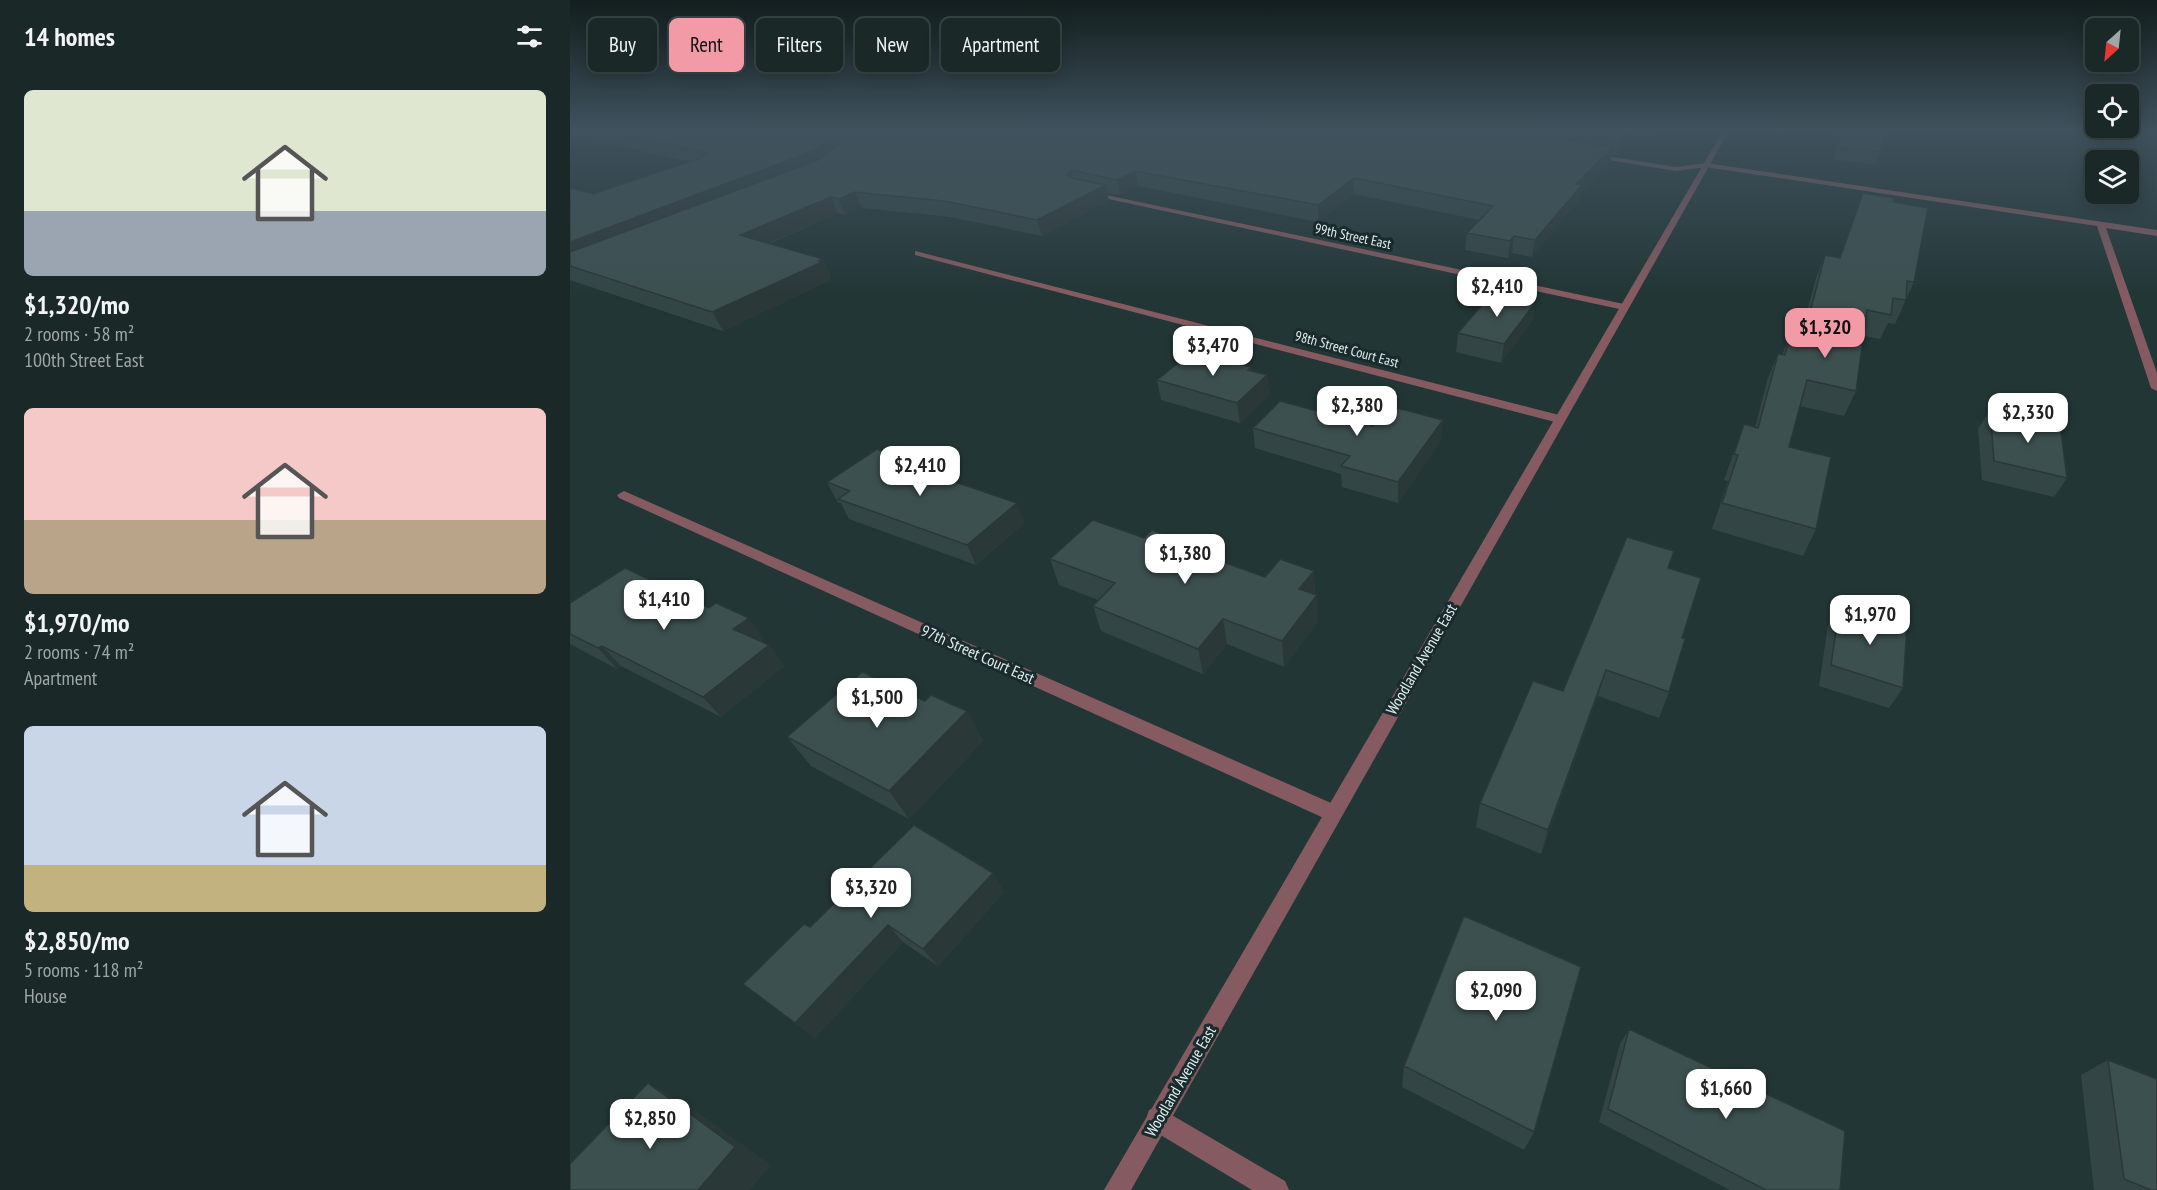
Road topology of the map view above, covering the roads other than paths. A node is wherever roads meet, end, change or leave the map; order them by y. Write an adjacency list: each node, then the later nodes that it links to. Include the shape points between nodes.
1 (1695, 185): 7 (street, Woodland Avenue East)
2 (1836, 185): 4 (street)
3 (1077, 190): 7 (street, 99th Street East)
4 (2100, 224): 5 (street); 8 (street)
5 (2157, 233)
6 (918, 253): 9 (street, 98th Street Court East)
7 (1624, 307): 9 (street, Woodland Avenue East)
8 (2157, 388)
9 (1559, 419): 11 (street, Woodland Avenue East)
10 (624, 495): 11 (street, 97th Street Court East)
11 (1333, 813): 12 (street, Woodland Avenue East)
12 (1158, 1119): 13 (street, Woodland Avenue East); 14 (street)
13 (1117, 1190)
14 (1276, 1190)

